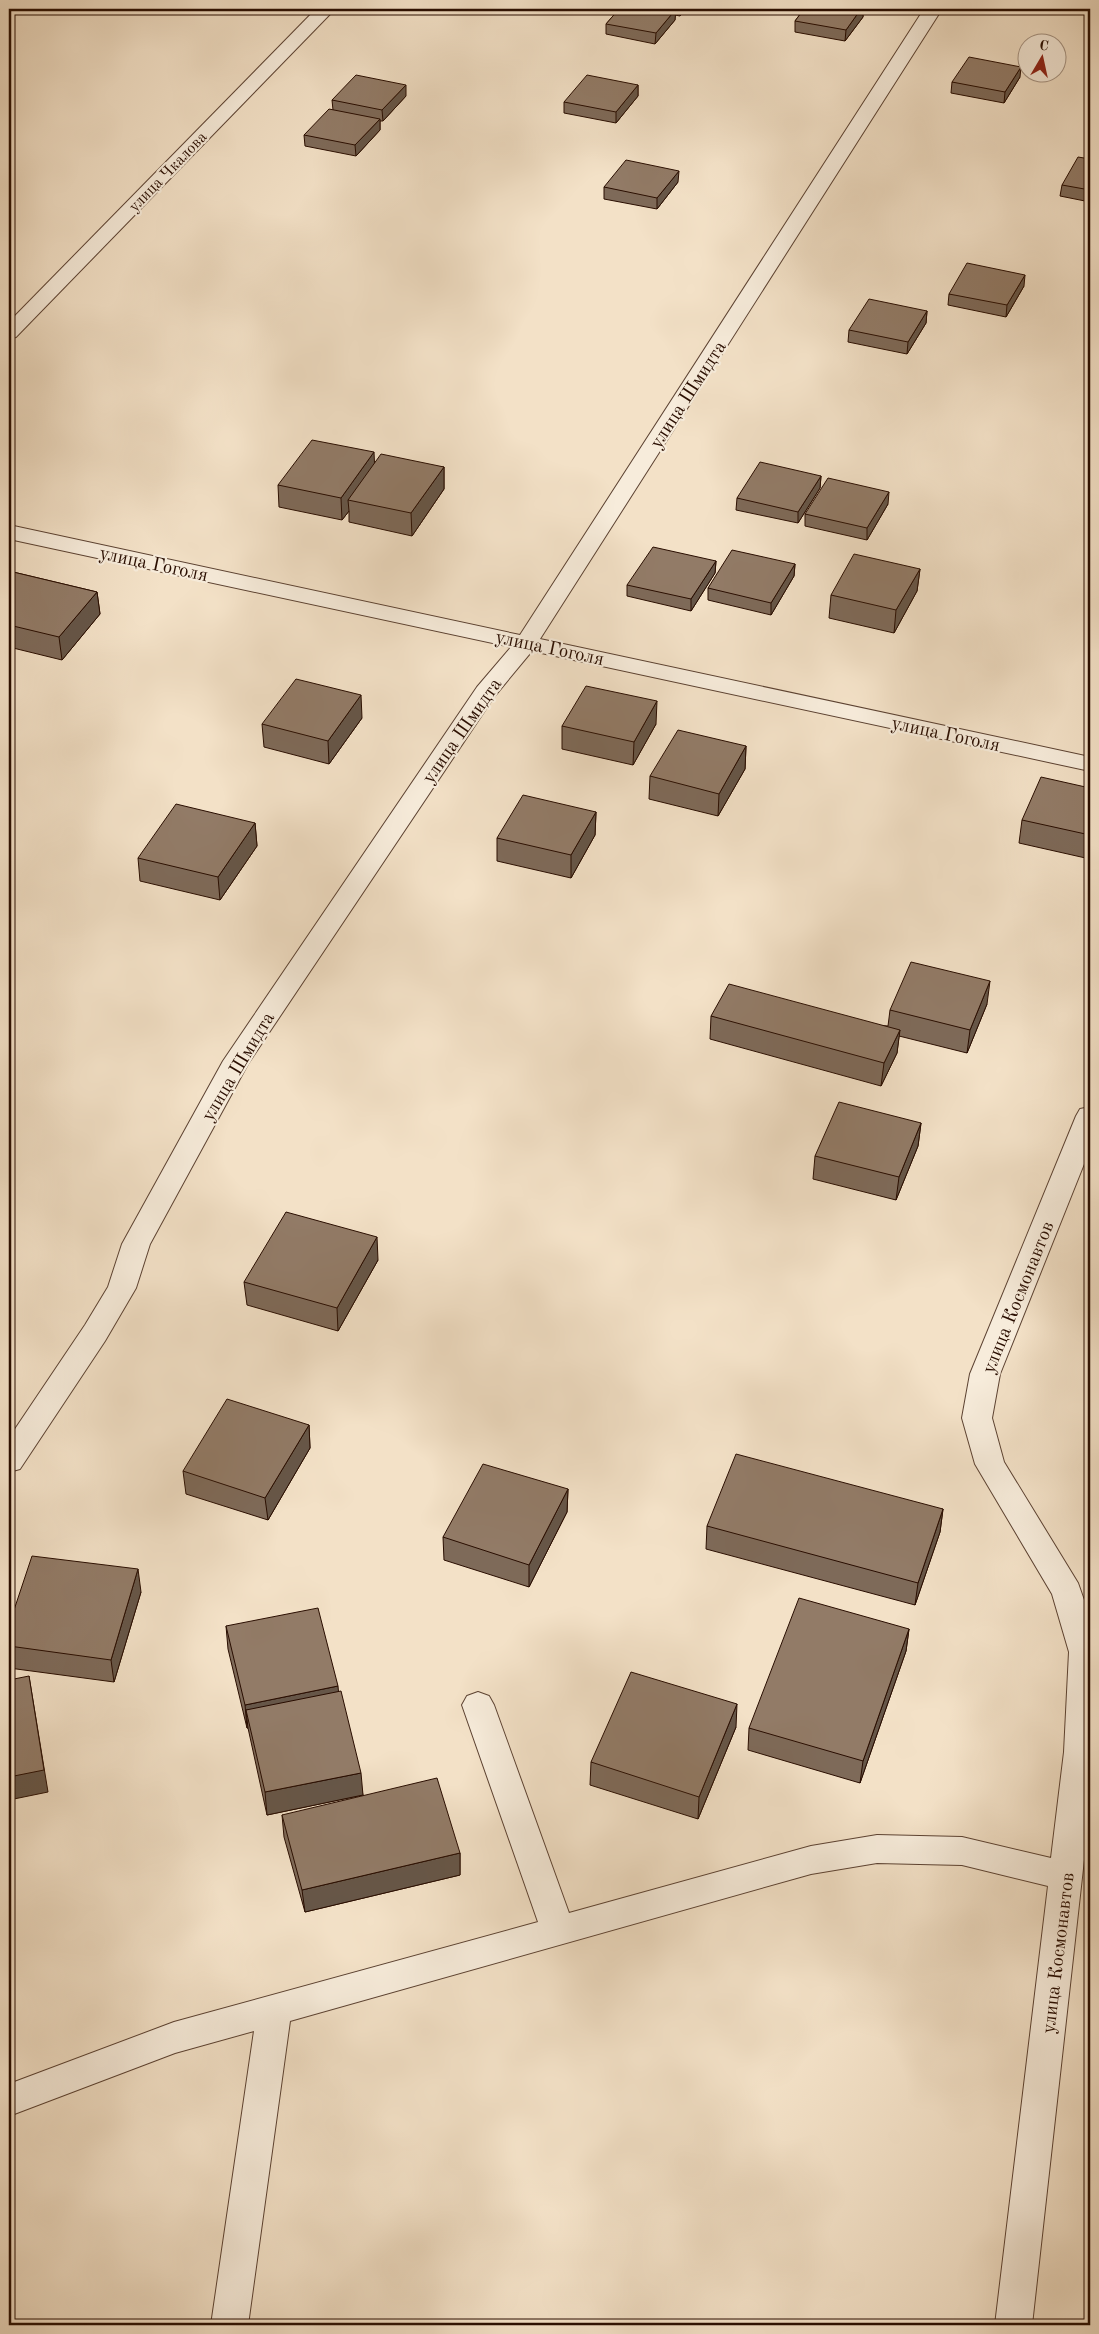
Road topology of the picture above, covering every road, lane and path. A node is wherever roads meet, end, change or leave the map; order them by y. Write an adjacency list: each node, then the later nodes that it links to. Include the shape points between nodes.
1 (326, 9): 3 (street, улица Чкалова)
2 (933, 9): 5 (street, улица Шмидта)
3 (9, 333)
4 (9, 532): 5 (street, улица Гоголя)
5 (527, 642): 6 (street, улица Гоголя); 8 (street, улица Шмидта, via 485,692 236,1061 136,1244 122,1288)
6 (1090, 764)
7 (1090, 1116): 10 (street, улица Космонавтов, via 985,1374 977,1418 990,1464 1067,1592 1085,1652 1080,1752)
8 (9, 1461)
9 (478, 1705): 11 (street)
10 (1066, 1876): 11 (street, via 962,1851 877,1849 811,1860); 15 (street, улица Космонавтов)
11 (558, 1931): 12 (street)
12 (274, 2010): 13 (street, via 174,2038); 14 (street)
13 (9, 2100)
14 (229, 2325)
15 (1014, 2325)

